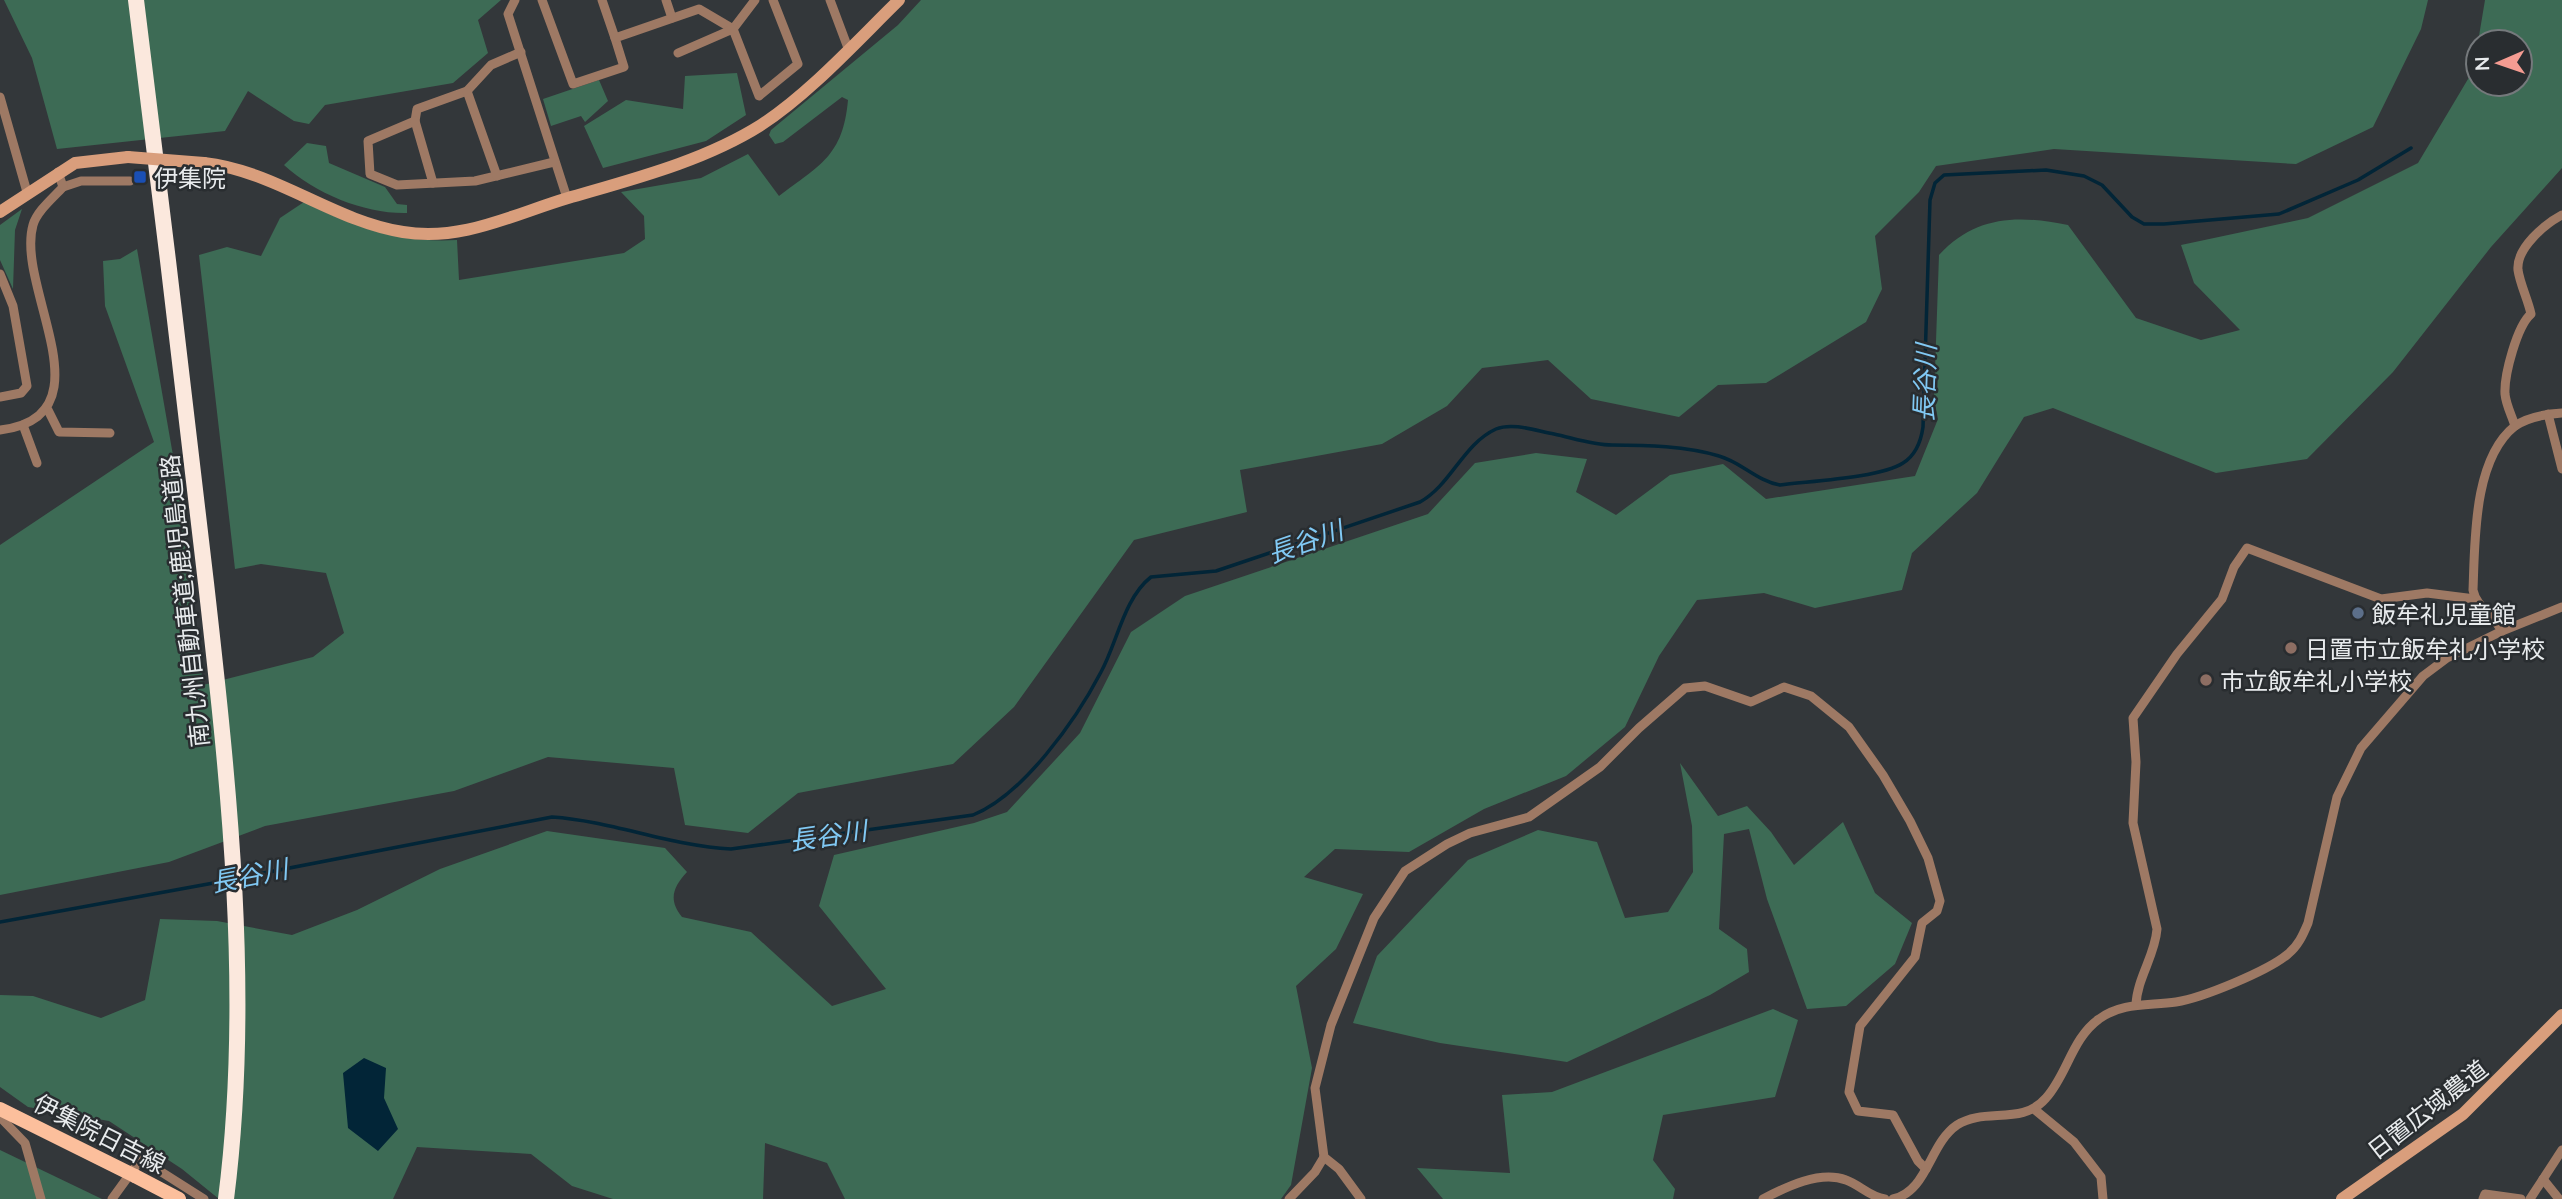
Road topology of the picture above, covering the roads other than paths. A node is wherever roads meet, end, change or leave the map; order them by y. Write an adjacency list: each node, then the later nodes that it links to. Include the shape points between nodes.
1 (136, 0): 57 (highway, 南九州自動車道;鹿児島道路, via 218,691 231,849 237,1002)
2 (515, 0): 14 (street, via 508,15)
3 (542, 0): 12 (street, via 573,84 624,67)
4 (603, 0): 12 (street)
5 (666, 0): 10 (street)
6 (755, 0): 11 (street)
7 (773, 0): 11 (street, via 798,64 759,96)
8 (830, 0): 13 (street)
9 (899, 0): 13 (street)
10 (672, 18): 11 (street, via 699,9); 12 (street)
11 (733, 29): 15 (street)
12 (615, 38)
13 (848, 48): 26 (street, via 791,100 738,138)
14 (521, 52): 16 (street, via 491,65); 19 (street)
15 (678, 53)
16 (467, 91): 18 (street, via 417,109); 21 (street)
17 (0, 96): 25 (street)
18 (415, 121): 23 (street); 23 (street, via 368,141 370,174 397,185)
19 (554, 162): 21 (street); 26 (street)
20 (58, 172): 24 (street); 25 (street); 26 (street, bridge, via 99,158 204,163 267,178 373,226 405,233 458,233)
21 (497, 176): 23 (street)
22 (130, 181): 24 (street, via 81,181)
23 (433, 183)
24 (63, 187): 32 (street, via 33,224 30,254 53,355 53,399)
25 (27, 192): 27 (street)
26 (567, 198)
27 (0, 212)
28 (2562, 215): 36 (street, via 2546,224 2525,249 2518,267 2531,314 2524,320 2512,356 2505,392)
29 (0, 274): 30 (street)
30 (4, 295): 31 (street, via 27,386 21,393)
31 (0, 397)
32 (48, 410): 35 (street); 38 (street, via 59,432)
33 (2562, 413): 34 (street)
34 (2548, 414): 36 (street); 40 (street)
35 (23, 425): 37 (street); 39 (street)
36 (2515, 426): 41 (street, via 2486,476 2475,519)
37 (0, 430)
38 (110, 433)
39 (37, 463)
40 (2562, 470)
41 (2475, 599): 43 (street); 44 (street, via 2427,593 2381,599 2247,548 2222,599 2133,718 2133,823 2157,929)
42 (2562, 607): 43 (street)
43 (2502, 631): 44 (street, via 2423,676 2356,755 2337,797 2308,923 2295,948 2278,961 2196,997)
44 (2136, 1005): 47 (street, via 2110,1013 2090,1026 2053,1089)
45 (2562, 1015): 64 (street, 日置広域農道, via 2463,1114)
46 (0, 1109): 55 (main road, 伊集院日吉線, bridge)
47 (2034, 1109): 51 (street, via 1964,1121 1948,1132); 63 (street, via 2074,1142 2101,1177)
48 (0, 1117): 53 (street, via 25,1143)
49 (2562, 1150): 52 (street)
50 (1324, 1157): 51 (street, via 1315,1088 1331,1025 1374,918 1405,871 1470,833 1529,817 1601,767 1685,688 1704,686 1751,702 1784,687 1811,696 1849,727 1883,775 1928,858 1940,901 1937,911 1922,923 1915,957 1860,1027 1849,1092 1858,1111 1893,1115); 58 (street); 59 (street)
51 (1926, 1169): 62 (street, via 1908,1193)
52 (2543, 1179): 67 (street); 68 (street)
53 (41, 1199)
54 (112, 1199): 56 (street, via 141,1159)
55 (179, 1199)
56 (204, 1199)
57 (226, 1199)
58 (1289, 1199)
59 (1361, 1199)
60 (1763, 1199): 61 (street, via 1826,1177 1846,1180)
61 (1885, 1199)
62 (1893, 1199)
63 (2103, 1199)
64 (2342, 1199)
65 (2483, 1199): 66 (street, via 2485,1194)
66 (2521, 1199)
67 (2530, 1199)
68 (2558, 1199)

